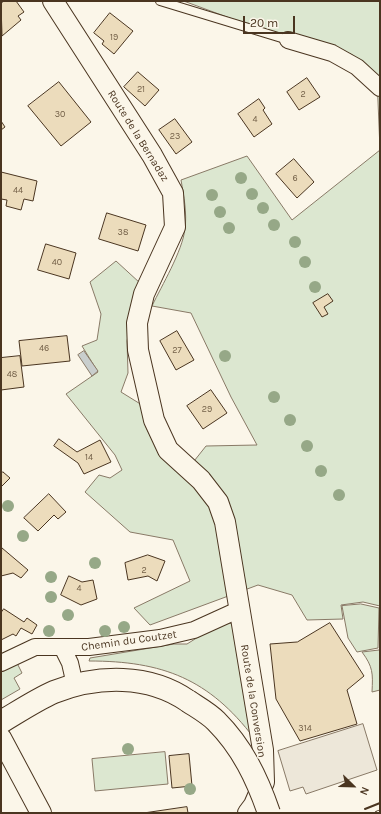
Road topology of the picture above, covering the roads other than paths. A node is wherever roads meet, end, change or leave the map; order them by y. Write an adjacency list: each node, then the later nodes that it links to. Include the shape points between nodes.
1 (53, 1): 5 (street, Route de la Bernadaz, via 152,155 173,193 174,227 144,294 137,323 138,350 154,420 168,450 201,480 218,502 225,522)
2 (160, 1): 3 (lane)
3 (288, 40): 4 (street, via 332,53 357,67)
4 (380, 88)
5 (238, 610): 6 (street, Chemin du Coutzet, via 194,630 160,638 89,648); 12 (street, Route de la Conversion, via 263,750 264,782)
6 (63, 648): 7 (street, Chemin du Coutzet, via 35,647); 8 (street, Chemin du Coutzet, via 70,663)
7 (1, 662)
8 (75, 685): 9 (main road, via 52,693); 13 (main road, bridge, via 116,679 141,681 174,691 215,720 241,750 260,785)
9 (1, 722)
10 (1, 738): 11 (street)
11 (41, 813)
12 (248, 813)
13 (269, 813)

